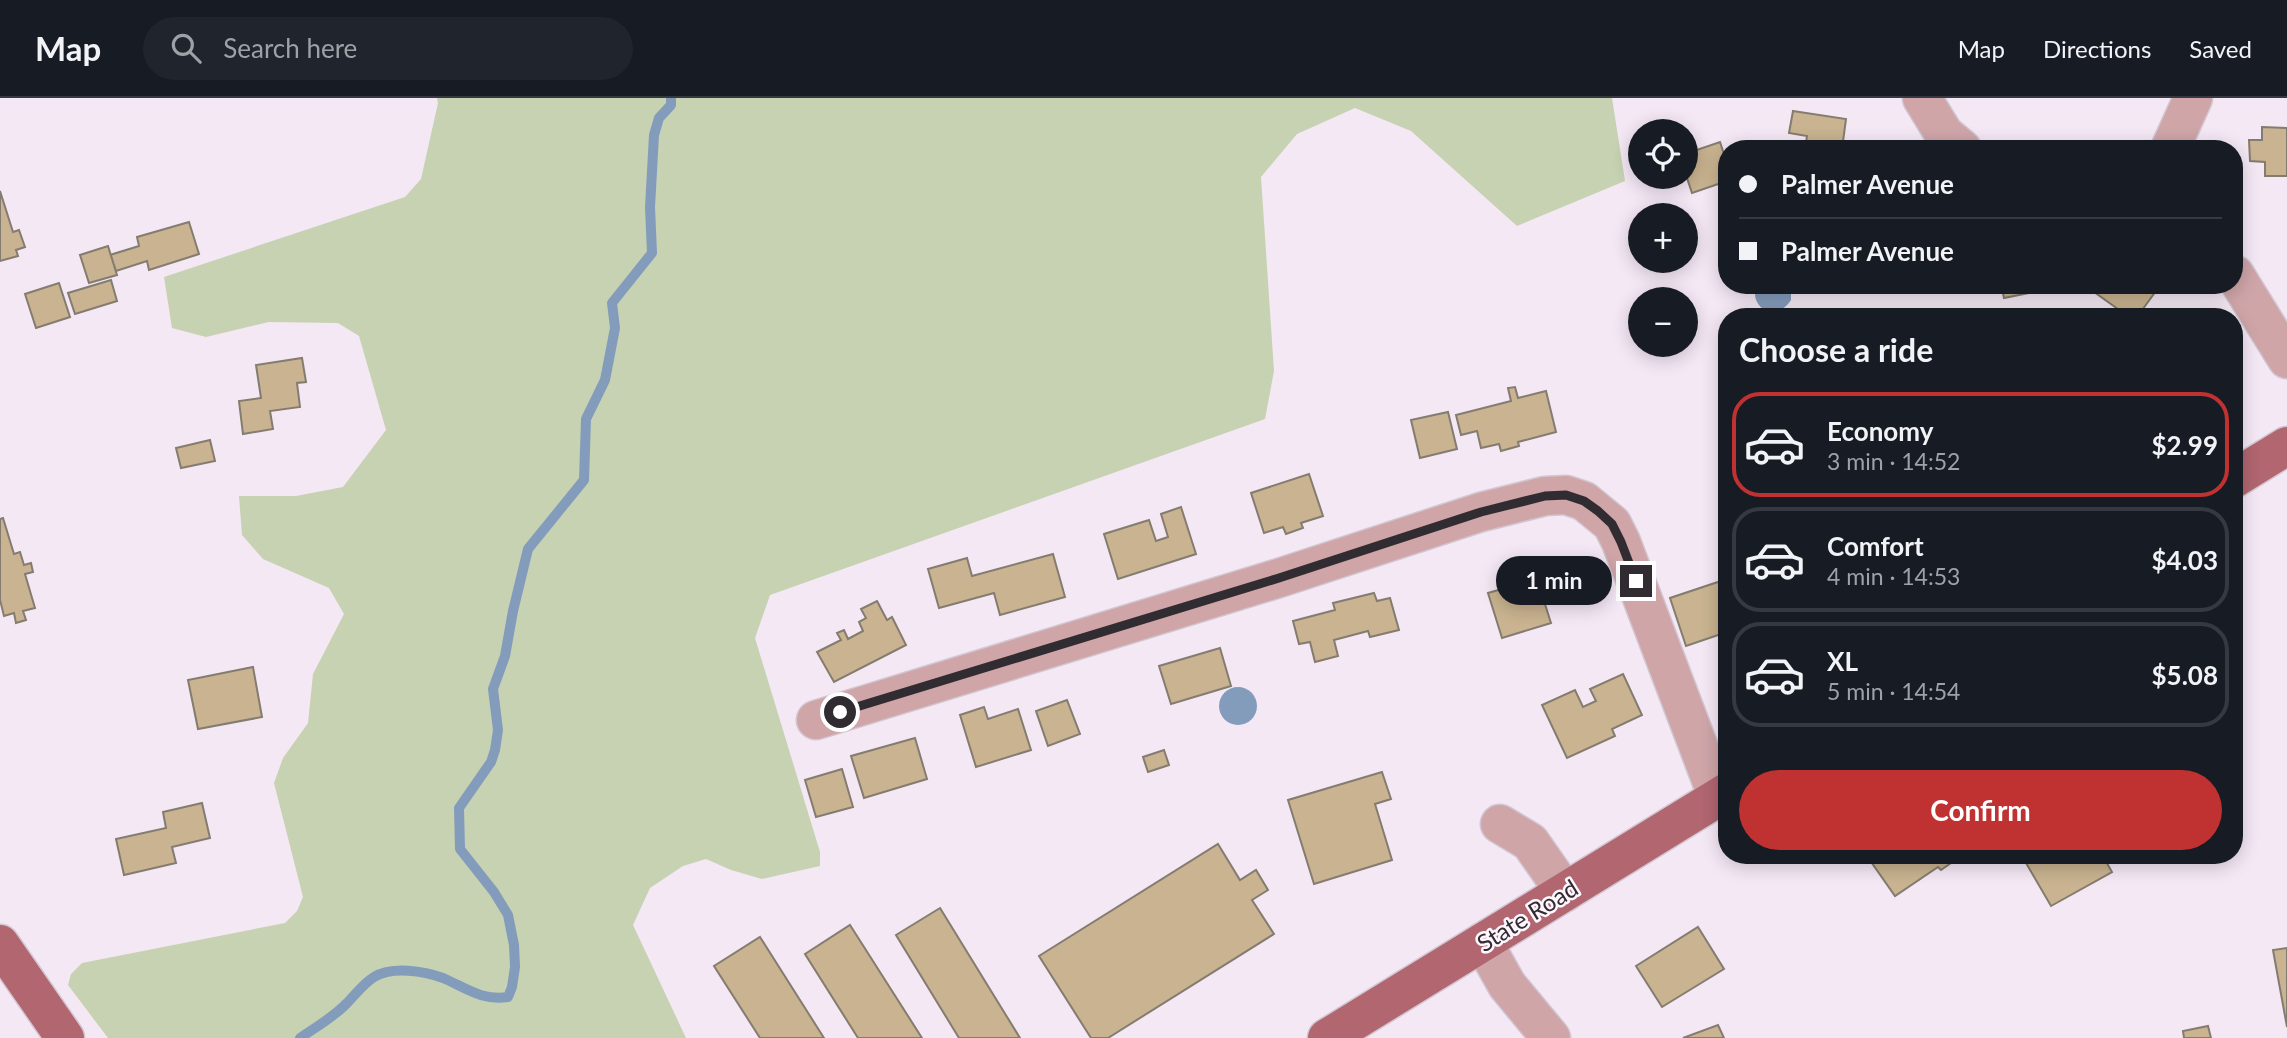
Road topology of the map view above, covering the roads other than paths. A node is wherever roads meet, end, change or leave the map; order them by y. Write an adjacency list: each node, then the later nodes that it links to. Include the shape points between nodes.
1 (1922, 98): 3 (street)
2 (2193, 98): 4 (street)
3 (1951, 140)
4 (2174, 140)
5 (2243, 288): 6 (street)
6 (2287, 359)
7 (2287, 446): 8 (main road)
8 (2243, 473)
9 (816, 720): 10 (street, via 1481,512 1566,495 1584,501 1612,524)
10 (1718, 783)
11 (1718, 798): 13 (main road, State Road)
12 (1500, 824): 13 (street, via 1531,842)
13 (1565, 892): 14 (main road, State Road)
14 (1483, 942): 17 (main road, State Road); 18 (street, via 1507,985)
15 (0, 945): 16 (main road)
16 (65, 1038)
17 (1327, 1038)
18 (1551, 1038)

